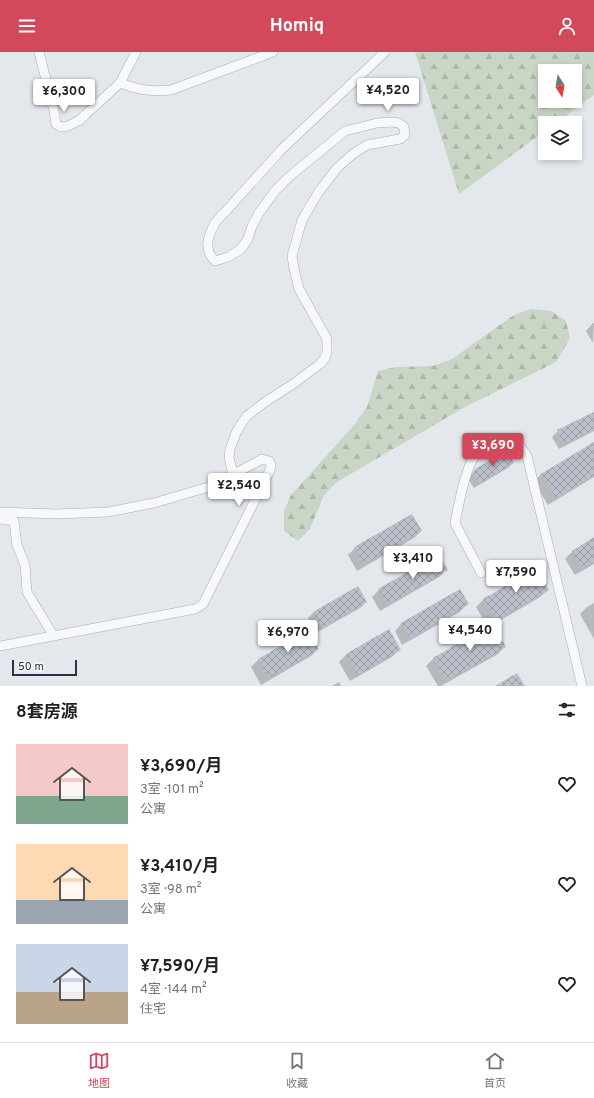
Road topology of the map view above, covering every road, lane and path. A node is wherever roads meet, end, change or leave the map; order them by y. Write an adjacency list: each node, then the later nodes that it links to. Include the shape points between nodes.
1 (39, 52): 5 (street, via 56,124 61,127 80,120)
2 (136, 52): 5 (street)
3 (273, 52): 5 (street, via 171,90 158,92 135,89)
4 (385, 52): 6 (street, via 282,149 215,223 208,236 210,256 215,261 228,257 244,245 259,213 275,191 345,131 377,123 399,123 404,127 405,135 400,139 367,145 342,162 318,193 302,220 292,256 294,269 299,289 327,339 327,352 320,364 265,402 243,421 230,449 229,458)
5 (120, 83)
6 (233, 475): 7 (street, via 212,486 154,503 108,512); 10 (street, via 262,460 269,461 271,465 204,604 195,609)
7 (0, 512)
8 (0, 519): 10 (street, via 14,521 17,545 25,565 27,592)
9 (481, 573): 12 (street, via 455,523 468,469 474,456 486,448 510,441 518,444 526,456)
10 (53, 635): 11 (street)
11 (0, 646)
12 (582, 686)

